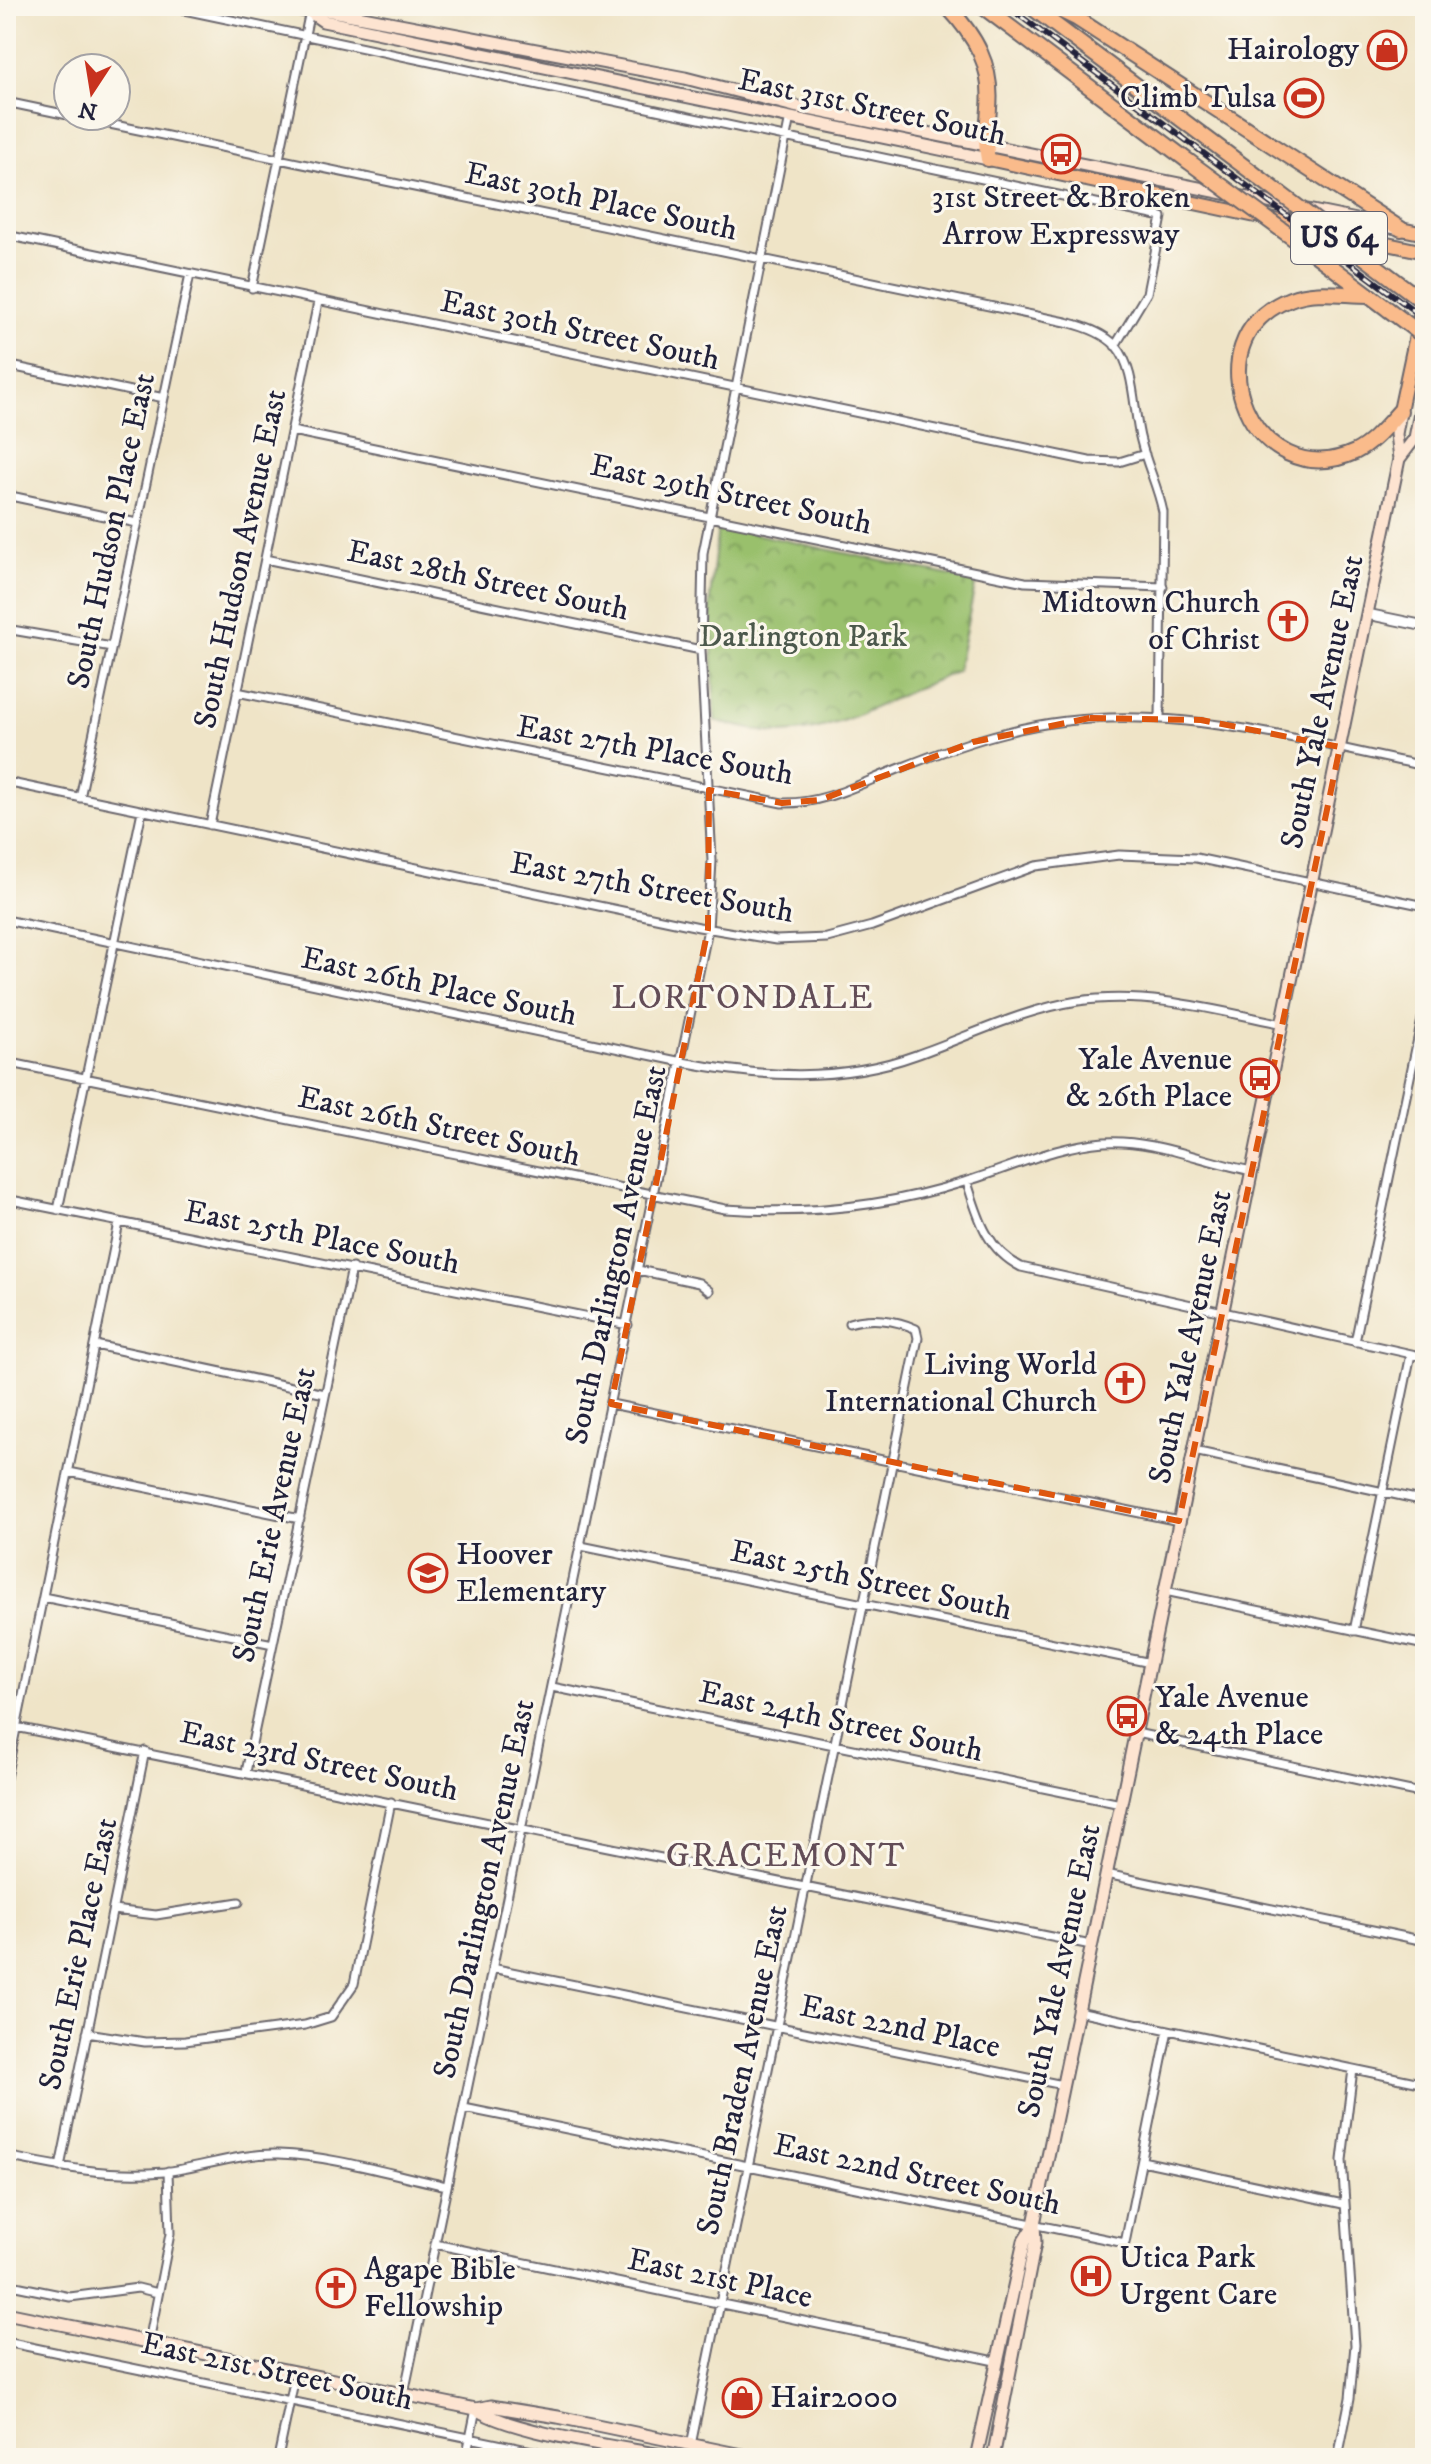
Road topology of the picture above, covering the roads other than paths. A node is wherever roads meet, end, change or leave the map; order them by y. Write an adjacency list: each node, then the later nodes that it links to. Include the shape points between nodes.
1 (165, 6): 8 (street, East 31st Street South)
2 (283, 6): 7 (main road, East 31st Street South)
3 (947, 6): 14 (highway, via 978,44 988,69)
4 (982, 6): 24 (highway, US 64, bridge)
5 (1030, 6): 26 (highway, US 64, bridge)
6 (1051, 6): 16 (highway)
7 (311, 9): 8 (street); 10 (main road, East 31st Street South, via 685,78)
8 (305, 35): 13 (street, East 31st Street South); 15 (street)
9 (6, 102): 11 (street, East 30th Place South)
10 (792, 111): 13 (street, South Darlington Avenue East); 14 (main road, East 31st Street South)
11 (52, 112)
12 (132, 129): 15 (street, East 30th Place South)
13 (786, 136): 20 (street, South Darlington Avenue East); 28 (street, East 31st Street South, via 1162,217 1147,293)
14 (986, 152): 16 (main road, East 31st Street South); 19 (main road, East 31st Street South)
15 (280, 160): 20 (street, East 30th Place South); 22 (street)
16 (1401, 229): 17 (main road, East 31st Street South)
17 (1425, 234)
18 (6, 235): 21 (street, East 30th Street South)
19 (1425, 252)
20 (759, 260): 28 (street, East 30th Place South, via 1066,322 1098,333); 31 (street, South Darlington Avenue East)
21 (190, 274): 22 (street, East 30th Street South); 32 (street, South Hudson Place East)
22 (252, 288): 25 (street, East 30th Street South)
23 (1425, 293): 33 (main road, South Yale Avenue East)
24 (1369, 295): 27 (highway, US 64, bridge); 33 (highway, via 1303,295 1265,314 1240,357 1240,398 1259,433 1305,458 1356,451)
25 (318, 302): 31 (street, East 30th Street South); 34 (street, South Hudson Avenue East)
26 (1425, 303)
27 (1425, 337)
28 (1115, 346): 35 (street, via 1127,369)
29 (6, 365): 32 (street)
30 (1425, 386): 36 (main road, South Yale Avenue East, via 1415,438)
31 (734, 388): 35 (street, East 30th Street South, via 1089,461 1119,462); 38 (street, South Darlington Avenue East)
32 (164, 398): 39 (street, South Hudson Place East)
33 (1400, 411): 36 (main road, South Yale Avenue East)
34 (292, 431): 38 (street, East 29th Street South); 40 (street, South Hudson Avenue East)
35 (1145, 454): 41 (street, via 1163,512)
36 (1399, 459): 42 (main road, South Yale Avenue East)
37 (6, 495): 39 (street)
38 (707, 517): 41 (street, East 29th Street South, via 1025,582); 46 (street, South Darlington Avenue East, via 700,583)
39 (137, 523): 45 (street, South Hudson Place East)
40 (265, 559): 46 (street, East 28th Street South); 47 (street, South Hudson Avenue East)
41 (1163, 587): 48 (street)
42 (1367, 614): 43 (street); 49 (main road, South Yale Avenue East)
43 (1425, 626)
44 (6, 629): 45 (street)
45 (112, 647): 53 (street, South Hudson Place East)
46 (701, 650): 52 (street, South Darlington Avenue East)
47 (237, 692): 52 (street, East 27th Place South); 55 (street, South Hudson Avenue East)
48 (1160, 717): 49 (street, East 27th Place South, via 1224,723); 52 (street, East 27th Place South, via 1090,718 1006,732 842,794 798,803)
49 (1340, 747): 50 (street); 56 (main road, South Yale Avenue East)
50 (1425, 766)
51 (6, 782): 53 (street, East 27th Street South)
52 (709, 790): 59 (street, South Darlington Avenue East)
53 (80, 798): 54 (street, East 27th Street South)
54 (142, 811): 55 (street, East 27th Street South); 60 (street)
55 (210, 825): 59 (street, East 27th Street South)
56 (1312, 881): 57 (street, East 27th Street South); 59 (street, East 27th Street South, via 1174,855 1091,856 1007,874 850,934 776,940); 62 (main road, South Yale Avenue East)
57 (1425, 906)
58 (6, 920): 60 (street, East 26th Place South)
59 (708, 929): 64 (street, South Darlington Avenue East)
60 (114, 943): 64 (street, East 26th Place South); 65 (street)
61 (1425, 1005): 78 (street)
62 (1283, 1024): 64 (street, East 26th Place South, via 1168,1001 1104,998 1040,1009 915,1056 855,1071 770,1075); 66 (main road, South Yale Avenue East)
63 (6, 1062): 65 (street, East 26th Street South)
64 (682, 1062): 68 (street, South Darlington Avenue East)
65 (86, 1077): 68 (street, East 26th Street South); 70 (street)
66 (1252, 1171): 67 (street, East 26th Street South, via 1150,1146 1104,1142 1053,1150); 75 (main road, South Yale Avenue East)
67 (967, 1182): 68 (street, East 26th Street South, via 901,1200 827,1211 736,1210); 75 (street, via 987,1237 1005,1259 1038,1272)
68 (654, 1196): 73 (street, South Darlington Avenue East)
69 (6, 1199): 70 (street, East 25th Place South)
70 (58, 1210): 71 (street, East 25th Place South)
71 (119, 1223): 72 (street, East 25th Place South); 79 (street)
72 (352, 1268): 77 (street, East 25th Place South); 82 (street, South Erie Avenue East)
73 (638, 1270): 74 (street, via 699,1283); 77 (street, South Darlington Avenue East)
74 (709, 1291)
75 (1223, 1312): 78 (street); 84 (main road, South Yale Avenue East)
76 (849, 1323): 85 (street, South Braden Avenue East, via 869,1318 916,1329)
77 (628, 1325): 83 (street, South Darlington Avenue East)
78 (1355, 1342): 80 (street)
79 (95, 1345): 82 (street); 86 (street)
80 (1411, 1354): 81 (street); 87 (street)
81 (1425, 1357)
82 (325, 1394): 89 (street, South Erie Avenue East)
83 (611, 1404): 85 (street); 91 (street, South Darlington Avenue East)
84 (1194, 1451): 87 (street); 90 (main road, South Yale Avenue East)
85 (894, 1462): 90 (street); 94 (street, South Braden Avenue East)
86 (69, 1472): 89 (street); 93 (street)
87 (1383, 1492): 88 (street); 95 (street)
88 (1425, 1501)
89 (300, 1519): 96 (street, South Erie Avenue East)
90 (1179, 1521): 92 (main road, South Yale Avenue East)
91 (581, 1546): 94 (street, East 25th Street South); 99 (street, South Darlington Avenue East)
92 (1165, 1591): 95 (street); 98 (main road, South Yale Avenue East)
93 (43, 1597): 96 (street); 101 (street)
94 (865, 1604): 98 (street, East 25th Street South); 103 (street, South Braden Avenue East)
95 (1354, 1631): 97 (street)
96 (273, 1644): 105 (street, South Erie Avenue East)
97 (1425, 1645)
98 (1151, 1663): 102 (main road, South Yale Avenue East)
99 (552, 1687): 103 (street, East 24th Street South); 110 (street, South Darlington Avenue East)
100 (6, 1725): 101 (street, East 23rd Street South)
101 (17, 1725): 104 (street, East 23rd Street South); 106 (street)
102 (1136, 1733): 107 (street); 109 (main road, South Yale Avenue East)
103 (835, 1746): 109 (street, East 24th Street South); 112 (street, South Braden Avenue East)
104 (145, 1751): 105 (street, East 23rd Street South); 114 (street, South Erie Place East)
105 (246, 1772): 108 (street, East 23rd Street South)
106 (6, 1778)
107 (1425, 1794)
108 (391, 1802): 110 (street, East 23rd Street South); 121 (street, via 354,1984 331,2017 185,2041 145,2042)
109 (1121, 1804): 111 (main road, South Yale Avenue East)
110 (522, 1829): 112 (street, East 23rd Street South); 117 (street, South Darlington Avenue East)
111 (1106, 1874): 115 (street); 116 (main road, South Yale Avenue East)
112 (806, 1886): 116 (street, East 23rd Street South); 119 (street, South Braden Avenue East)
113 (239, 1902): 114 (street, via 156,1915)
114 (113, 1910): 121 (street, South Erie Place East)
115 (1425, 1941)
116 (1091, 1945): 118 (main road, South Yale Avenue East)
117 (492, 1968): 119 (street, East 22nd Place); 125 (street, South Darlington Avenue East)
118 (1078, 2011): 120 (street); 124 (main road, South Yale Avenue East)
119 (777, 2025): 124 (street, East 22nd Place); 128 (street, South Braden Avenue East)
120 (1168, 2030): 122 (street); 127 (street)
121 (87, 2033): 129 (street, South Erie Place East)
122 (1353, 2069): 123 (street); 132 (street, via 1345,2120)
123 (1425, 2084)
124 (1063, 2085): 133 (main road, South Yale Avenue East)
125 (464, 2108): 128 (street, East 22nd Street South); 131 (street, South Darlington Avenue East)
126 (6, 2156): 129 (street)
127 (1142, 2161): 132 (street); 133 (street, East 22nd Street South, via 1125,2243)
128 (748, 2165): 133 (street, East 22nd Street South); 137 (street, South Braden Avenue East)
129 (60, 2167): 130 (street, via 95,2174)
130 (168, 2171): 131 (street, via 236,2156 280,2154); 136 (street, via 170,2234)
131 (447, 2186): 134 (street, South Darlington Avenue East)
132 (1343, 2204): 158 (street, via 1355,2345)
133 (1034, 2224): 141 (main road, South Yale Avenue East, via 1024,2241); 157 (main road, South Yale Avenue East, via 1035,2243)
134 (435, 2244): 137 (street, East 21st Place); 143 (street, South Darlington Avenue East)
135 (6, 2284): 136 (street, East 21st Street South, via 70,2297 138,2288)
136 (158, 2293): 140 (street)
137 (719, 2303): 141 (street, East 21st Place); 149 (street, South Braden Avenue East)
138 (6, 2313): 140 (main road, East 21st Street South)
139 (6, 2342): 144 (street, East 21st Street South)
140 (149, 2342): 142 (main road, East 21st Street South)
141 (995, 2361): 156 (main road, South Yale Avenue East)
142 (296, 2372): 143 (main road, East 21st Street South); 144 (street)
143 (404, 2394): 145 (main road, East 21st Street South)
144 (290, 2401): 148 (street, East 21st Street South); 151 (street)
145 (476, 2409): 146 (main road, East 21st Street South, via 491,2406); 147 (main road, East 21st Street South); 148 (street)
146 (558, 2417): 147 (main road); 149 (main road, East 21st Street South)
147 (555, 2433): 153 (main road, East 21st Street South)
148 (470, 2439): 150 (street, East 21st Street South); 152 (street)
149 (691, 2445): 154 (main road); 155 (main road, East 21st Street South)
150 (537, 2452)
151 (278, 2458)
152 (466, 2458)
153 (677, 2458)
154 (695, 2458)
155 (756, 2458)
156 (976, 2458)
157 (993, 2458)
158 (1338, 2458)

